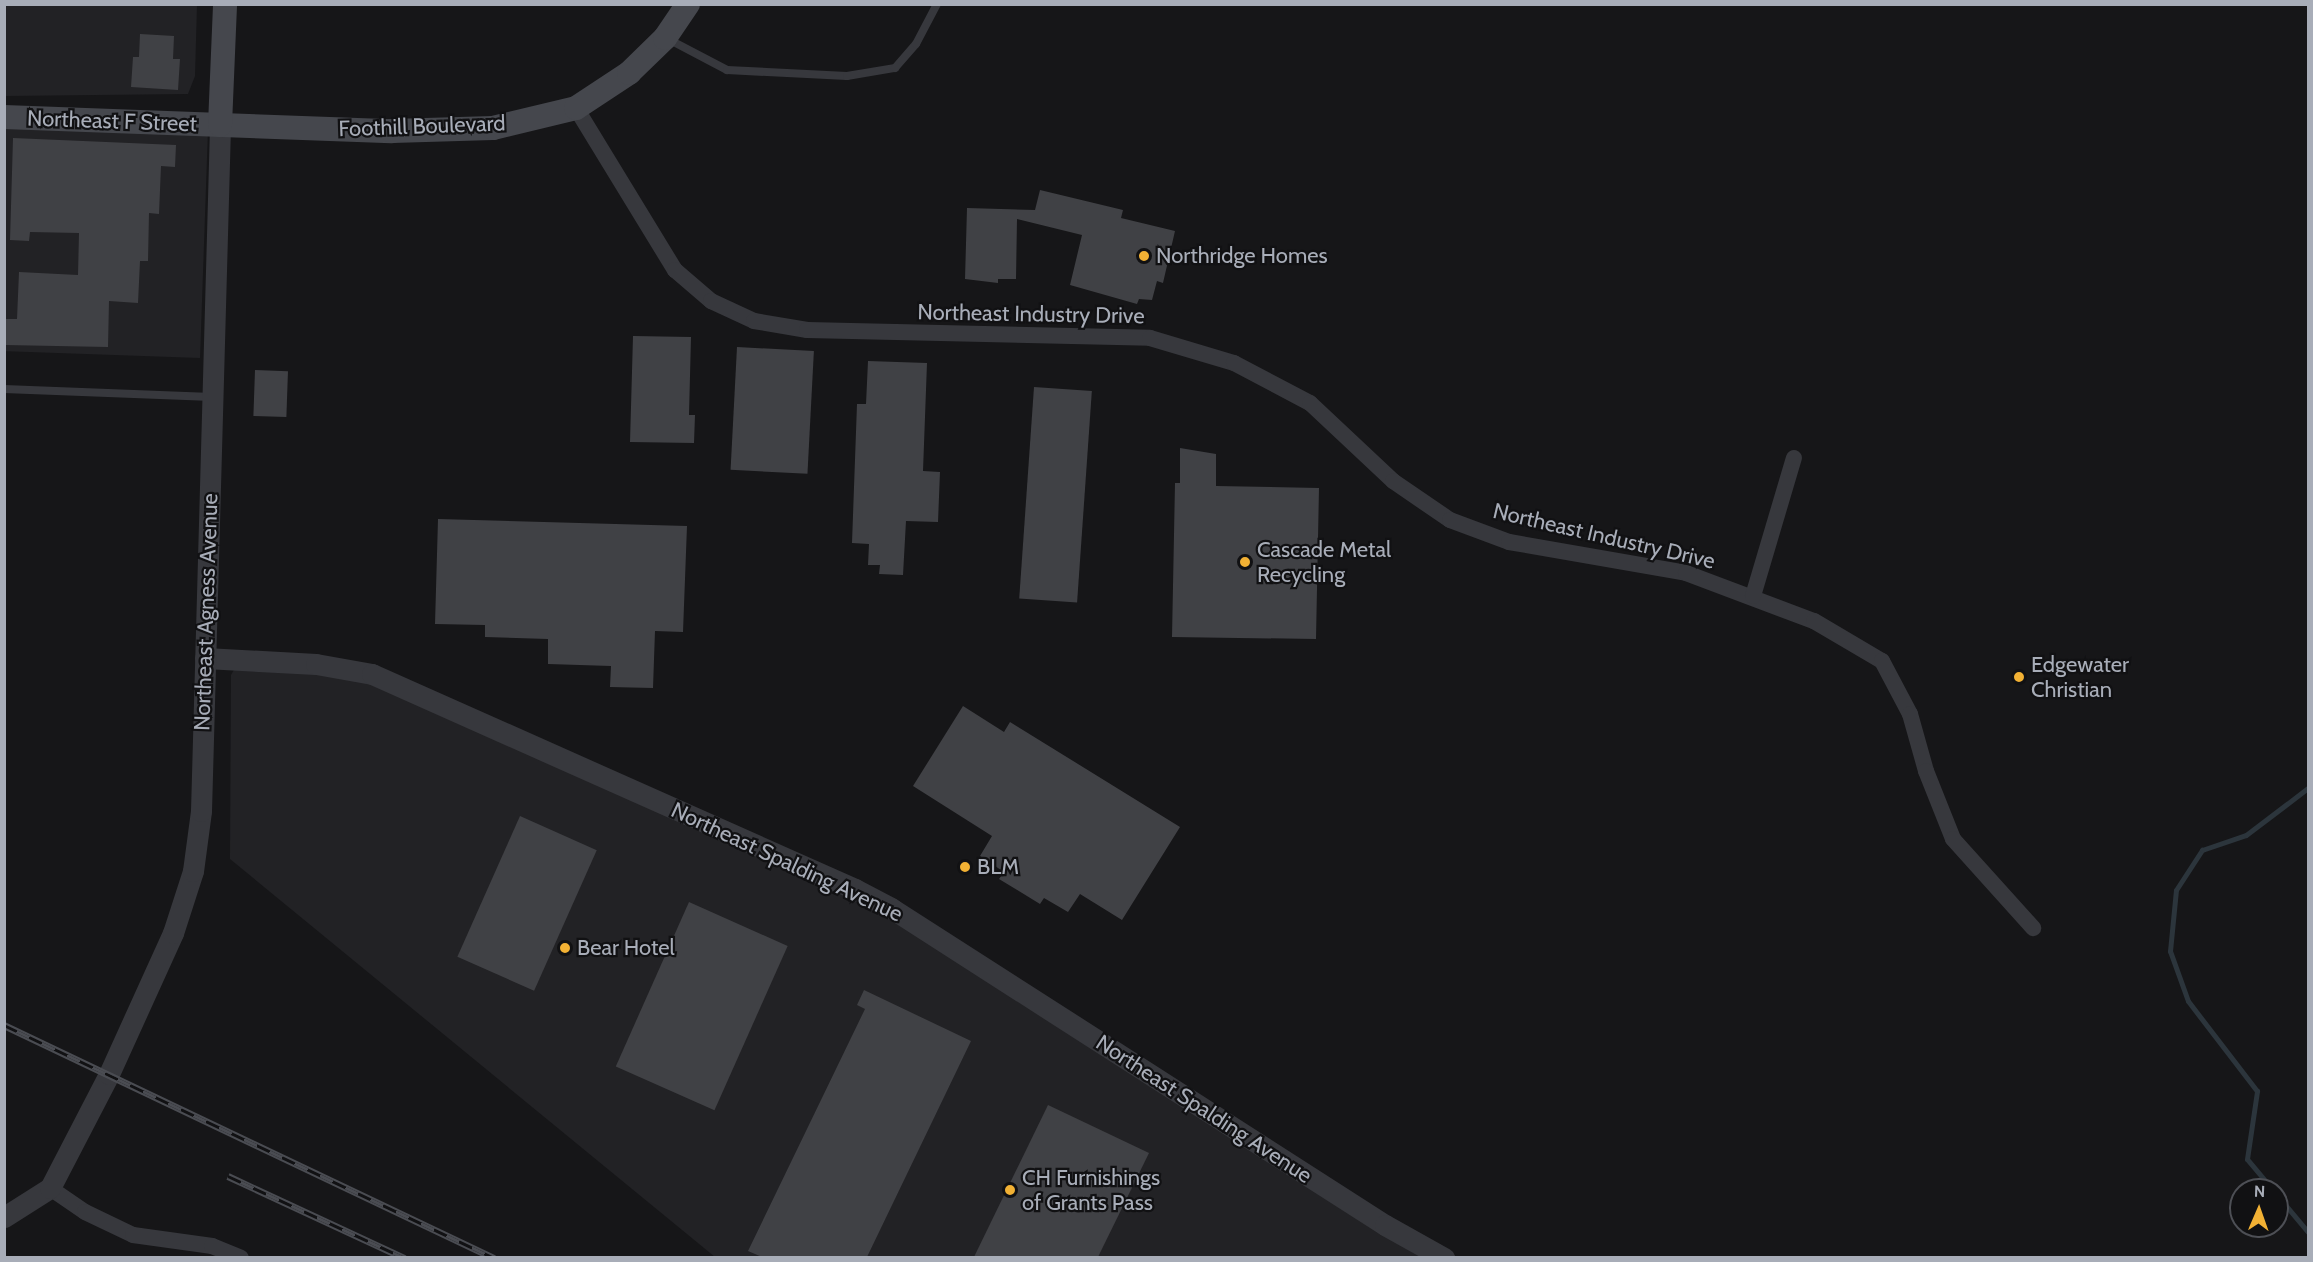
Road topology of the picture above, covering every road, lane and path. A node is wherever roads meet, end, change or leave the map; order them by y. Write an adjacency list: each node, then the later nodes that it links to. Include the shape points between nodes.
1 (225, 4): 7 (main road, Northeast Agness Avenue)
2 (688, 4): 4 (main road, Foothill Boulevard)
3 (937, 4): 4 (lane, via 916,44 895,68 847,76 727,70)
4 (665, 38): 5 (main road, Foothill Boulevard, via 629,73)
5 (576, 108): 7 (main road, Foothill Boulevard, via 493,128 392,131); 11 (street, Northeast Industry Drive, via 675,270 711,301 754,321 807,330 1150,338 1234,363 1310,403 1393,481 1450,520 1509,542 1686,573)
6 (4, 117): 7 (main road, Northeast F Street)
7 (220, 125): 9 (street, Northeast Agness Avenue)
8 (4, 388): 9 (lane)
9 (212, 397): 12 (street, Northeast Agness Avenue)
10 (1794, 458): 11 (street)
11 (1753, 596): 13 (street, Northeast Industry Drive, via 1814,621 1882,661 1910,714 1926,771 1953,839)
12 (205, 658): 14 (street, Northeast Agness Avenue, via 201,811 193,871 165,953); 17 (street, Northeast Spalding Avenue, via 316,664 372,674 855,889 891,908 1376,1219)
13 (2033, 928)
14 (51, 1188): 15 (street); 16 (street, via 85,1212 133,1234 212,1246)
15 (4, 1217)
16 (241, 1257)
17 (1444, 1257)

